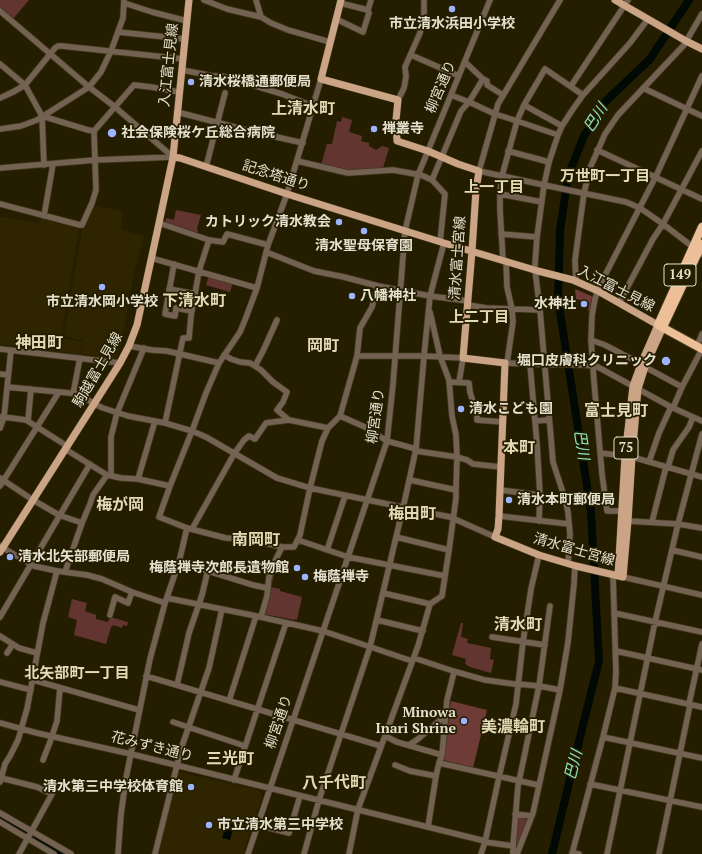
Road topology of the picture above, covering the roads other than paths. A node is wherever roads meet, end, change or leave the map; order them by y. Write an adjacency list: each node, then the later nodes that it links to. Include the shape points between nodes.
1 (189, 0): 18 (main road, 入江富士見線)
2 (204, 0): 15 (street)
3 (256, 0): 15 (street)
4 (371, 0): 9 (street, via 368,10)
5 (424, 0): 26 (street, via 420,33)
6 (490, 0): 28 (street, 柳宮通り)
7 (560, 0): 42 (street)
8 (615, 0): 11 (main road)
9 (340, 1): 16 (main road)
10 (124, 2): 18 (street); 19 (street, via 123,18)
11 (627, 3): 17 (main road); 36 (street)
12 (0, 11): 25 (street)
13 (369, 13): 16 (street, via 363,32)
14 (702, 14): 21 (street)
15 (262, 18): 22 (street, via 288,30)
16 (336, 20): 22 (main road)
17 (649, 20): 21 (main road); 43 (street)
18 (187, 21): 20 (main road, 入江富士見線)
19 (118, 32): 20 (street); 24 (street)
20 (185, 39): 27 (main road, 入江富士見線)
21 (685, 41): 23 (main road); 38 (street)
22 (330, 42): 33 (main road)
23 (702, 49)
24 (111, 51): 25 (street, via 62,46 55,48); 27 (street); 37 (street)
25 (50, 54): 35 (street); 37 (street)
26 (411, 55): 31 (street); 45 (street, via 405,67 404,88)
27 (183, 59): 30 (main road, 入江富士見線)
28 (465, 62): 31 (street, 柳宮通り); 34 (street)
29 (0, 64): 35 (street)
30 (182, 70): 39 (main road, 入江富士見線); 48 (street, via 222,76)
31 (459, 76): 41 (street, 柳宮通り)
32 (702, 76): 50 (street)
33 (321, 79): 45 (main road); 48 (street)
34 (483, 79): 42 (street, via 487,81 487,85); 46 (street)
35 (25, 85): 44 (street); 53 (street)
36 (570, 86): 43 (street); 47 (street, via 545,69)
37 (89, 87): 49 (street); 53 (street)
38 (643, 88): 50 (street); 62 (street, via 612,122)
39 (179, 92): 49 (street, via 134,85); 51 (main road, 入江富士見線)
40 (225, 93): 56 (street)
41 (451, 95): 46 (street); 63 (street, 柳宮通り)
42 (503, 95): 52 (street)
43 (583, 95): 57 (street)
44 (0, 98)
45 (398, 100): 63 (main road, via 397,141)
46 (469, 102): 52 (street); 67 (street, via 461,111)
47 (524, 105): 55 (street); 57 (street)
48 (313, 106): 61 (street)
49 (115, 107): 59 (street); 66 (street)
50 (687, 109): 54 (street); 78 (street)
51 (177, 112): 56 (street); 66 (main road, 入江富士見線)
52 (495, 114): 55 (street); 75 (street)
53 (42, 116): 58 (street, via 21,126); 59 (street); 71 (street)
54 (702, 116)
55 (517, 121): 60 (street); 64 (street)
56 (218, 123): 61 (street); 73 (street)
57 (562, 126): 60 (street)
58 (0, 130)
59 (94, 131): 68 (street)
60 (558, 135): 70 (street)
61 (303, 143): 69 (street)
62 (597, 150): 78 (street); 82 (street)
63 (428, 151): 67 (main road); 76 (street, 柳宮通り)
64 (508, 151): 70 (street); 77 (street)
65 (702, 151): 81 (street)
66 (172, 157): 68 (street, 記念塔通り); 73 (main road, 記念塔通り); 90 (main road, 駒越富士見線)
67 (441, 157): 75 (main road); 79 (street)
68 (95, 160): 72 (street, 記念塔通り); 89 (street, via 96,190 82,225)
69 (298, 161): 76 (street, via 348,173 393,170); 83 (street)
70 (549, 162): 80 (street)
71 (44, 164): 72 (street, 記念塔通り); 74 (street, 記念塔通り)
72 (53, 164): 89 (street)
73 (206, 167): 83 (main road, 記念塔通り)
74 (0, 168)
75 (479, 171): 77 (street); 100 (main road, 清水富士宮線)
76 (418, 175): 79 (street); 93 (street, 柳宮通り)
77 (502, 176): 80 (street); 84 (street)
78 (656, 176): 81 (street); 88 (street)
79 (432, 180): 97 (street, via 445,194)
80 (545, 186): 82 (street); 86 (street)
81 (682, 189): 85 (street); 91 (street)
82 (583, 193): 88 (street, via 626,202); 108 (street)
83 (287, 194): 93 (main road, 記念塔通り); 99 (street)
84 (500, 194): 86 (street); 94 (street)
85 (702, 199)
86 (542, 202): 95 (street)
87 (0, 204): 89 (street)
88 (640, 208): 91 (street); 113 (street)
89 (44, 216)
90 (159, 224): 96 (street); 103 (main road, 駒越富士見線)
91 (663, 224): 101 (street); 117 (street)
92 (702, 226): 101 (highway, 149)
93 (405, 231): 97 (main road, 記念塔通り); 112 (street, 柳宮通り)
94 (501, 234): 95 (street); 104 (street)
95 (537, 237): 106 (street)
96 (209, 240): 99 (street, via 222,242 227,234); 107 (street)
97 (442, 242): 100 (main road, 記念塔通り); 115 (street)
98 (702, 244): 101 (highway, 149)
99 (268, 245): 102 (street)
100 (472, 251): 104 (main road, 記念塔通り); 116 (main road, 清水富士宮線)
101 (698, 251): 123 (highway, 149)
102 (266, 252): 109 (street, via 314,270); 110 (street)
103 (151, 258): 105 (street); 126 (main road, 駒越富士見線, via 137,325)
104 (504, 261): 106 (main road, 記念塔通り); 119 (street)
105 (174, 264): 107 (street); 111 (street)
106 (536, 270): 108 (main road, 入江富士見線); 120 (street)
107 (199, 272): 110 (street); 114 (street)
108 (574, 280): 113 (main road, 入江富士見線)
109 (378, 286): 112 (street); 134 (street, via 372,307 361,324)
110 (257, 288): 132 (street, via 240,332)
111 (169, 289): 114 (street); 121 (street, via 165,314 175,316 176,308)
112 (401, 291): 115 (street); 133 (street, 柳宮通り)
113 (598, 291): 117 (main road, 入江富士見線); 125 (street, via 592,315)
114 (194, 294): 121 (street)
115 (430, 296): 116 (street); 118 (street)
116 (468, 303): 119 (street, via 486,308); 138 (main road, 清水富士宮線)
117 (619, 303): 123 (main road, 入江富士見線)
118 (429, 308): 135 (street); 136 (street)
119 (512, 309): 120 (street); 141 (street, via 512,330)
120 (540, 310): 143 (street)
121 (192, 311): 131 (street, via 188,338 183,338)
122 (277, 320): 146 (street)
123 (661, 326): 128 (highway); 145 (main road, 75)
124 (702, 334): 128 (street)
125 (591, 340): 144 (street); 145 (street, via 605,344)
126 (129, 346): 127 (street); 139 (main road, 駒越富士見線)
127 (144, 348): 131 (street); 159 (street)
128 (700, 348): 152 (street)
129 (0, 349): 130 (street)
130 (11, 350): 137 (street); 148 (street)
131 (180, 354): 140 (street); 170 (street)
132 (224, 355): 140 (street); 146 (street)
133 (394, 355): 134 (street); 135 (street); 176 (street, 柳宮通り)
134 (357, 356): 160 (street)
135 (424, 356): 136 (street); 178 (street)
136 (440, 356): 138 (street); 149 (street)
137 (80, 358): 139 (street); 156 (street)
138 (463, 358): 141 (main road); 150 (street)
139 (120, 363): 157 (main road, 駒越富士見線)
140 (219, 363): 174 (street)
141 (506, 363): 142 (street); 169 (main road)
142 (530, 364): 143 (street); 167 (street)
143 (545, 364): 144 (street); 164 (street)
144 (592, 365): 153 (street); 179 (street)
145 (643, 365): 152 (street); 153 (main road, 75)
146 (255, 366): 163 (street, via 287,392 277,410)
147 (0, 374): 148 (street)
148 (8, 375): 151 (street)
149 (449, 382): 150 (street); 182 (street)
150 (459, 382): 169 (street, via 469,384 477,409 477,420)
151 (6, 387): 154 (street); 161 (street)
152 (682, 387): 158 (street)
153 (635, 388): 158 (street); 181 (main road, 75)
154 (31, 389): 155 (street); 165 (street)
155 (59, 392): 156 (street); 171 (street)
156 (73, 394): 157 (street, via 80,394)
157 (94, 404): 159 (street); 177 (main road, 駒越富士見線)
158 (672, 407): 162 (street); 183 (street)
159 (117, 413): 166 (street); 188 (street, via 111,437)
160 (340, 416): 173 (street); 176 (street, via 365,427)
161 (2, 417): 165 (street); 172 (street)
162 (693, 417): 168 (street); 186 (street, via 673,450)
163 (289, 420): 173 (street); 180 (street, via 266,424 255,439 249,436)
164 (549, 420): 167 (street); 210 (street, via 553,462 565,499)
165 (28, 421): 171 (street)
166 (155, 421): 170 (street); 190 (street)
167 (535, 421): 198 (street)
168 (702, 421)
169 (503, 422): 185 (main road)
170 (165, 423): 174 (street)
171 (37, 427): 177 (street); 191 (street)
172 (0, 428)
173 (328, 428): 195 (street, via 322,441)
174 (192, 431): 180 (street); 194 (street)
175 (702, 434): 187 (street)
176 (387, 441): 178 (street); 201 (street, 柳宮通り)
177 (66, 447): 184 (street); 200 (main road, 駒越富士見線)
178 (416, 450): 182 (street); 192 (street)
179 (600, 453): 181 (street); 205 (street, via 607,511)
180 (234, 454): 195 (street, via 277,478); 213 (street)
181 (628, 456): 183 (street); 205 (main road, 75)
182 (457, 457): 185 (street, via 474,464); 196 (street)
183 (649, 462): 186 (street)
184 (90, 464): 188 (street); 203 (street)
185 (501, 467): 197 (main road)
186 (667, 467): 187 (street); 208 (street)
187 (692, 474): 189 (street); 211 (street)
188 (109, 475): 190 (street); 209 (street, via 93,495)
189 (702, 477)
190 (138, 479): 194 (street)
191 (2, 480): 193 (street); 200 (street)
192 (410, 480): 196 (street); 202 (street)
193 (0, 486)
194 (170, 486): 213 (street, via 159,517)
195 (310, 488): 199 (street); 216 (street)
196 (456, 490): 206 (street)
197 (500, 490): 198 (street); 204 (main road)
198 (540, 495): 207 (street)
199 (346, 496): 201 (street); 219 (street)
200 (33, 500): 203 (street); 218 (main road, 駒越富士見線)
201 (367, 501): 202 (street); 223 (street, 柳宮通り)
202 (403, 508): 206 (street); 214 (street)
203 (59, 515): 209 (street); 226 (street)
204 (499, 516): 207 (street); 215 (main road)
205 (625, 516): 208 (street); 232 (main road, 75)
206 (454, 519): 215 (street); 220 (street)
207 (540, 521): 210 (street)
208 (652, 522): 211 (street)
209 (82, 523): 231 (street)
210 (569, 524): 227 (street)
211 (678, 524): 212 (street); 221 (street)
212 (702, 528)
213 (190, 529): 217 (street); 225 (street)
214 (396, 537): 220 (street); 228 (street)
215 (496, 538): 222 (main road, 清水富士宮線)
216 (298, 540): 217 (street, via 294,547); 219 (street)
217 (282, 547): 235 (street, via 271,570)
218 (1, 548): 226 (street)
219 (326, 550): 223 (street)
220 (449, 550): 233 (street)
221 (672, 550): 224 (street); 234 (street)
222 (539, 555): 227 (main road, 清水富士宮線); 256 (street)
223 (348, 557): 228 (street); 251 (street, 柳宮通り)
224 (702, 557)
225 (179, 562): 229 (street); 239 (street)
226 (31, 565): 230 (street); 246 (street)
227 (573, 565): 232 (main road, 清水富士宮線); 277 (street, via 574,584)
228 (390, 566): 233 (street); 237 (street)
229 (208, 570): 235 (street); 241 (street)
230 (57, 571): 231 (street); 263 (street)
231 (65, 572): 236 (street, via 102,579)
232 (616, 575): 234 (street); 244 (street)
233 (445, 576): 240 (street, via 442,596)
234 (664, 586): 238 (street); 249 (street)
235 (267, 588): 247 (street, via 267,596)
236 (132, 592): 239 (street); 245 (street, via 128,603 115,597)
237 (383, 593): 240 (street); 248 (street)
238 (702, 595)
239 (166, 600): 241 (street); 268 (street)
240 (430, 604): 252 (street)
241 (199, 605): 243 (street); 272 (street)
242 (550, 606): 259 (street)
243 (222, 609): 247 (street); 278 (street)
244 (614, 613): 249 (street); 261 (street)
245 (110, 615)
246 (0, 617)
247 (259, 617): 250 (street); 280 (street)
248 (377, 620): 252 (street); 260 (street)
249 (656, 622): 253 (street); 264 (street)
250 (286, 623): 251 (street); 283 (street)
251 (323, 631): 260 (street); 286 (street, 柳宮通り)
252 (423, 631): 265 (street)
253 (702, 632)
254 (0, 636): 257 (street)
255 (492, 637): 256 (street)
256 (523, 642): 259 (street); 271 (street)
257 (13, 644): 262 (street); 263 (street)
258 (702, 644): 266 (street)
259 (545, 645): 273 (street)
260 (370, 647): 265 (street); 291 (street)
261 (616, 651): 264 (street); 275 (street)
262 (7, 653)
263 (37, 653): 269 (street)
264 (648, 658): 266 (street); 279 (street)
265 (413, 660): 267 (street); 293 (street)
266 (699, 669): 281 (street)
267 (454, 672): 271 (street, via 485,680); 285 (street)
268 (146, 676): 272 (street); 284 (street)
269 (33, 680): 274 (street); 276 (street)
270 (0, 682): 276 (street)
271 (518, 684): 273 (street); 308 (street, via 516,704)
272 (177, 685): 278 (street)
273 (539, 686): 277 (street); 311 (street)
274 (60, 688): 284 (street); 292 (street, via 57,721)
275 (615, 688): 279 (street); 294 (street)
276 (31, 690): 290 (street)
277 (560, 690): 313 (street)
278 (200, 692): 280 (street); 289 (street)
279 (641, 694): 281 (street); 295 (street)
280 (229, 701): 283 (street)
281 (690, 704): 282 (street); 300 (street)
282 (702, 707)
283 (257, 709): 286 (street); 297 (street)
284 (139, 710): 299 (street)
285 (445, 716): 296 (street); 301 (street)
286 (292, 720): 291 (street); 314 (street, 柳宮通り)
287 (173, 722): 289 (street)
288 (0, 723): 290 (street, 花みずき通り)
289 (189, 727): 297 (street); 305 (street)
290 (21, 728): 292 (street, 花みずき通り); 309 (street, via 3,768)
291 (341, 734): 298 (street); 317 (street)
292 (52, 736): 299 (street, 花みずき通り); 303 (street)
293 (384, 736): 296 (street); 298 (street)
294 (603, 738): 295 (street); 312 (street)
295 (631, 743): 300 (street); 315 (street)
296 (409, 745): 301 (street)
297 (245, 746): 310 (street)
298 (381, 746): 320 (street)
299 (131, 754): 305 (street, 花みずき通り); 335 (street, via 122,807)
300 (680, 754): 302 (street); 318 (street)
301 (442, 755): 304 (street)
302 (702, 758)
303 (42, 760)
304 (439, 763): 307 (street); 308 (street)
305 (177, 766): 310 (street, 花みずき通り); 336 (street)
306 (395, 766): 307 (street)
307 (436, 776): 326 (street)
308 (499, 776): 311 (street); 329 (street)
309 (1, 780): 327 (street, via 30,785 52,794)
310 (234, 780): 314 (street, 花みずき通り)
311 (519, 781): 313 (street); 322 (street)
312 (590, 784): 315 (street); 331 (street)
313 (538, 785): 323 (street)
314 (270, 788): 316 (street, 花みずき通り); 325 (street, 柳宮通り)
315 (621, 790): 318 (street); 344 (street)
316 (300, 796): 317 (street, 花みずき通り); 325 (street, via 289,833)
317 (319, 800): 320 (street, 花みずき通り); 338 (street)
318 (670, 800): 319 (street); 345 (street)
319 (702, 807)
320 (358, 809): 326 (street, 花みずき通り); 339 (street)
321 (0, 812): 327 (street)
322 (515, 814): 323 (street); 330 (street)
323 (532, 816): 342 (street)
324 (0, 822): 328 (street)
325 (258, 825): 337 (street, 柳宮通り)
326 (428, 827): 329 (street, 花みずき通り)
327 (32, 831): 328 (street); 334 (street)
328 (28, 838): 332 (street); 333 (street)
329 (485, 841): 330 (street, 花みずき通り); 340 (street)
330 (513, 846): 341 (street)
331 (572, 853): 343 (street)
332 (19, 854)
333 (54, 854)
334 (71, 854)
335 (118, 854)
336 (155, 854)
337 (248, 854)
338 (304, 854)
339 (349, 854)
340 (481, 854)
341 (513, 854)
342 (517, 854)
343 (579, 854)
344 (607, 854)
345 (659, 854)

